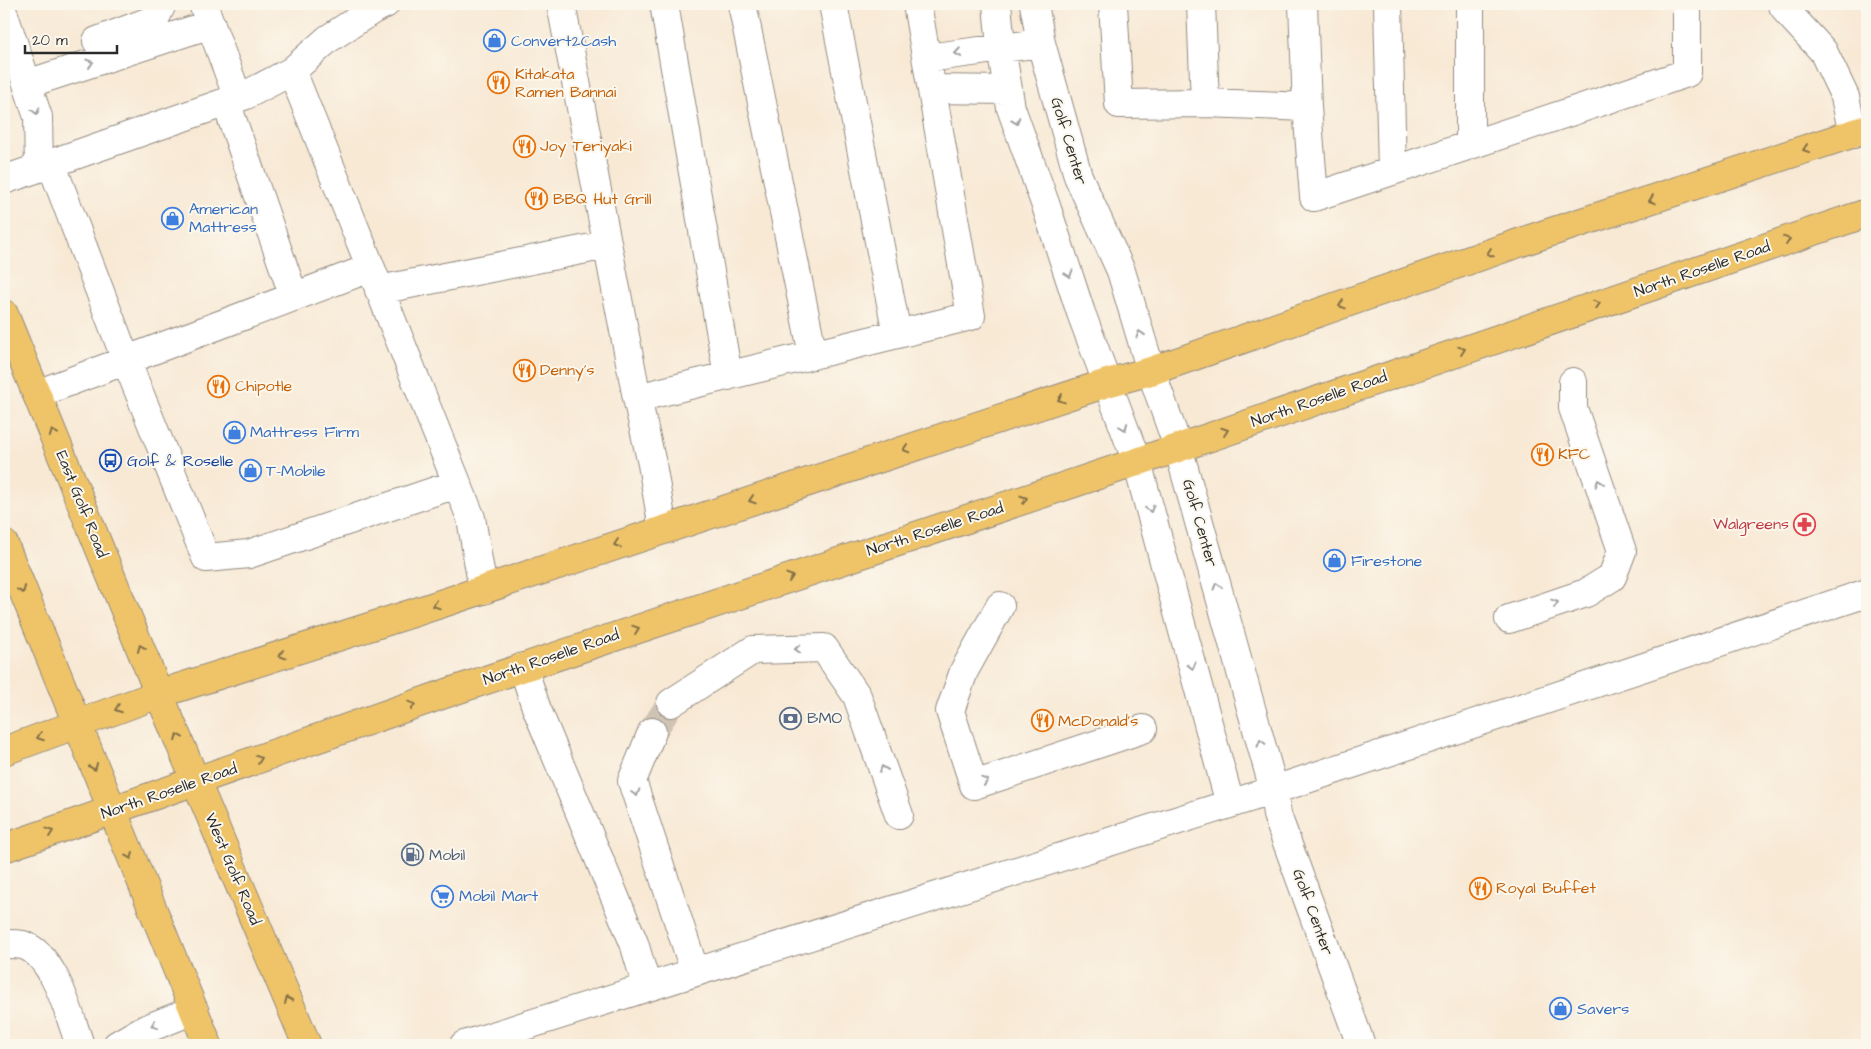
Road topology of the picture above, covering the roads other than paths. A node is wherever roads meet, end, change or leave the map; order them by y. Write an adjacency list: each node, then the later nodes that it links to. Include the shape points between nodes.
1 (162, 4): 23 (lane, via 155,19 55,56)
2 (385, 4): 22 (lane, via 328,39)
3 (561, 4): 35 (lane)
4 (664, 4): 43 (lane)
5 (742, 4): 40 (lane)
6 (834, 4): 39 (lane)
7 (917, 4): 21 (lane)
8 (996, 4): 20 (lane)
9 (1034, 4): 19 (lane, Golf Center)
10 (1114, 4): 27 (lane, via 1119,104)
11 (1201, 4): 27 (lane)
12 (1303, 4): 28 (lane)
13 (1388, 4): 32 (lane)
14 (1470, 4): 30 (lane)
15 (1687, 4): 30 (lane, via 1687,73)
16 (1782, 4): 29 (lane, via 1823,51)
17 (207, 14): 23 (lane, one-way to 17); 26 (lane)
18 (4, 15): 23 (lane)
19 (1041, 43): 20 (lane); 42 (lane, Golf Center, one-way to 19, via 1121,271 1078,176)
20 (1001, 47): 21 (lane, one-way to 21); 25 (lane)
21 (926, 58): 24 (lane)
22 (292, 71): 26 (lane); 36 (lane)
23 (35, 81): 31 (lane, one-way to 31)
24 (932, 89): 25 (lane); 39 (lane, via 971,316)
25 (1008, 90): 45 (lane, one-way to 45, via 1011,108)
26 (232, 100): 31 (lane); 37 (lane)
27 (1205, 104): 28 (lane)
28 (1307, 107): 32 (lane, via 1314,197)
29 (1860, 132): 42 (main road, one-way to 42, via 1536,237)
30 (1470, 145): 32 (lane)
31 (45, 166): 33 (lane); 41 (lane)
32 (1392, 171)
33 (4, 180)
34 (1867, 213): 48 (main road, North Roselle Road, one-way to 34)
35 (607, 245): 36 (lane); 47 (lane)
36 (375, 279): 37 (lane); 50 (lane)
37 (294, 297): 41 (lane)
38 (4, 314): 46 (main road, East Golf Road)
39 (896, 334): 40 (lane)
40 (813, 355): 43 (lane)
41 (126, 360): 46 (lane); 50 (lane, via 206,558 249,554)
42 (1151, 371): 45 (main road); 48 (lane, Golf Center)
43 (728, 376): 47 (lane)
44 (1573, 382): 56 (lane, one-way to 44, via 1586,593 1612,577 1622,551 1573,408)
45 (1107, 383): 49 (lane, one-way to 49); 51 (main road, one-way to 51)
46 (37, 394): 58 (main road, East Golf Road, one-way to 46)
47 (637, 398): 51 (lane)
48 (1178, 447): 49 (main road, North Roselle Road); 65 (lane, Golf Center, one-way to 48)
49 (1137, 462): 57 (main road, North Roselle Road, one-way to 49); 66 (lane, one-way to 66)
50 (456, 484): 53 (lane, via 471,518)
51 (664, 529): 53 (main road, one-way to 53)
52 (4, 544): 60 (main road, one-way to 60)
53 (483, 590): 58 (main road, one-way to 58)
54 (1867, 593): 65 (lane)
55 (1000, 606): 61 (lane, one-way to 61, via 964,671 950,711 974,785)
56 (1509, 619)
57 (524, 667): 64 (main road, North Roselle Road, one-way to 57); 72 (lane, via 536,707 634,943)
58 (159, 694): 60 (main road, one-way to 60); 64 (main road, West Golf Road, one-way to 58)
59 (670, 703): 68 (lane, one-way to 59, via 857,696 824,648 753,650)
60 (76, 724): 63 (main road, one-way to 63); 67 (main road, one-way to 67)
61 (1143, 729)
62 (652, 732): 71 (lane, one-way to 71, via 632,781)
63 (4, 751)
64 (196, 781): 67 (main road, North Roselle Road); 77 (main road, West Golf Road, one-way to 64)
65 (1274, 790): 66 (lane); 79 (lane, Golf Center, via 1278,815)
66 (1230, 804): 71 (lane)
67 (112, 811): 69 (main road, North Roselle Road, one-way to 67); 73 (main road, one-way to 73)
68 (899, 816)
69 (4, 848)
70 (4, 944): 74 (lane, via 24,945 38,954 60,991)
71 (695, 972): 72 (lane)
72 (647, 987): 78 (lane)
73 (194, 1010): 75 (lane, one-way to 75, via 141,1031); 76 (main road)
74 (80, 1045)
75 (117, 1045)
76 (208, 1045)
77 (307, 1045)
78 (464, 1045)
79 (1361, 1045)

